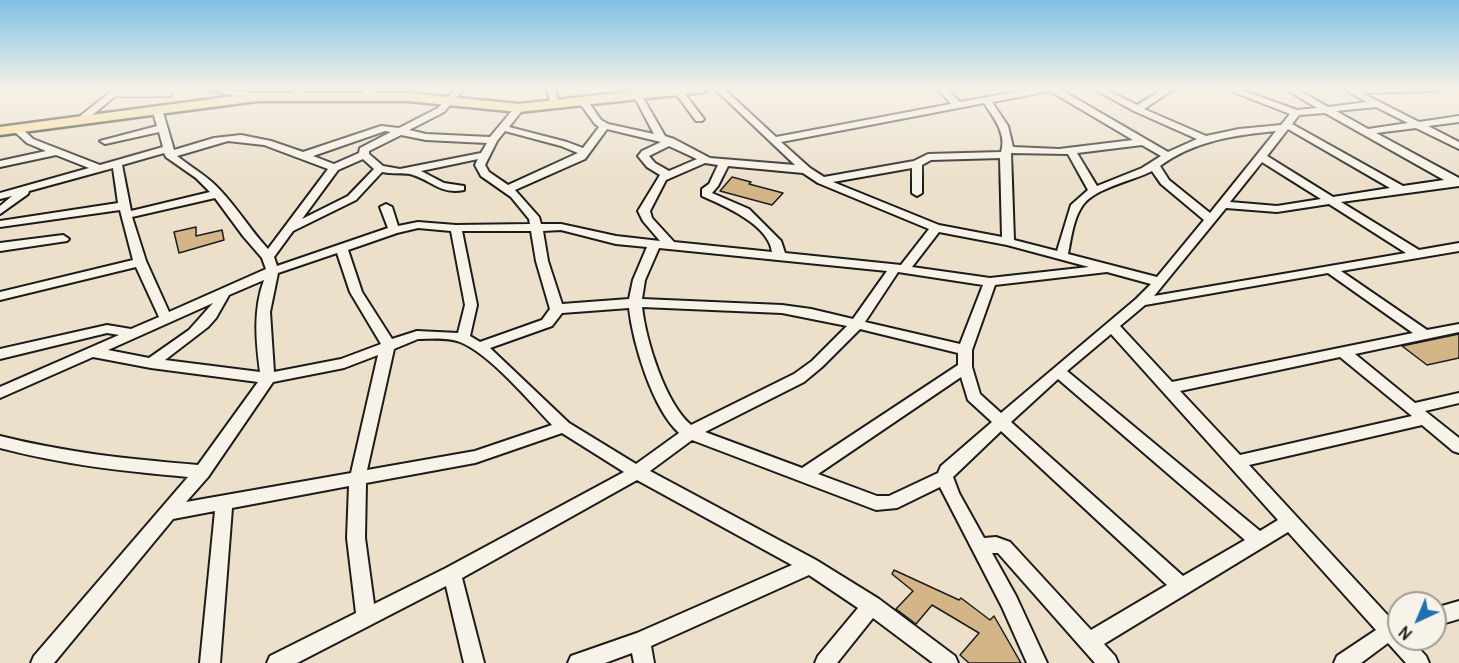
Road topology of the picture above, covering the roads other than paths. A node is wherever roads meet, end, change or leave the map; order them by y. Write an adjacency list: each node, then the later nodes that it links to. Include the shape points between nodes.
1 (82, 119): 21 (main road)
2 (160, 119): 19 (street)
3 (424, 119): 23 (street)
4 (510, 119): 20 (street)
5 (596, 119): 17 (street)
6 (653, 119): 27 (street)
7 (752, 119): 28 (street)
8 (885, 119): 28 (street)
9 (1000, 119): 36 (street, via 1005,126)
10 (1103, 119): 30 (street)
11 (1160, 119): 25 (street)
12 (1291, 119): 18 (street)
13 (1342, 119): 24 (street)
14 (1407, 119): 16 (street)
15 (1459, 119): 16 (street)
16 (1417, 124): 24 (street); 31 (street)
17 (605, 126): 27 (street); 35 (street)
18 (1285, 126): 25 (street); 41 (street); 59 (street)
19 (162, 128): 29 (street); 34 (street)
20 (503, 128): 26 (street); 35 (street)
21 (17, 129): 22 (main road); 32 (street, via 30,141)
22 (0, 131)
23 (401, 131): 26 (street, via 426,137); 37 (street, via 364,150); 39 (street, via 378,129)
24 (1365, 132): 55 (street)
25 (1205, 139): 40 (street)
26 (493, 140): 38 (street)
27 (666, 140): 42 (street); 53 (street, via 643,156)
28 (775, 140): 52 (street)
29 (105, 141)
30 (1141, 142): 33 (street); 40 (street)
31 (1459, 146)
32 (59, 151): 45 (street); 48 (street)
33 (1071, 151): 36 (street); 60 (street)
34 (169, 152): 39 (street, via 236,138); 43 (street); 62 (street)
35 (586, 153): 58 (street)
36 (1006, 153): 46 (street, via 935,156); 78 (street)
37 (364, 155): 49 (street); 50 (street)
38 (485, 155): 51 (street); 58 (street, via 482,170)
39 (303, 156): 49 (street)
40 (1168, 156): 47 (street)
41 (1260, 156): 64 (street); 65 (street)
42 (704, 160): 44 (street); 53 (street)
43 (117, 163): 48 (street); 67 (street)
44 (724, 163): 52 (street); 84 (street, via 706,194 745,211 777,243)
45 (0, 164)
46 (917, 164): 54 (street); 61 (street)
47 (1155, 167): 60 (street); 69 (street, via 1165,182)
48 (99, 168): 56 (street)
49 (334, 168): 74 (street)
50 (380, 169): 51 (street); 74 (street, via 351,198)
51 (411, 170): 57 (street, via 442,186)
52 (806, 170): 54 (street)
53 (668, 175): 79 (street, via 659,182 644,214)
54 (822, 181): 73 (street)
55 (1457, 182): 59 (street)
56 (31, 188): 63 (street); 68 (street)
57 (460, 188)
58 (508, 189): 71 (street, via 530,212)
59 (1401, 190): 64 (street)
60 (1095, 192): 86 (street, via 1075,209)
61 (917, 193)
62 (218, 194): 67 (street); 85 (street)
63 (0, 196)
64 (1333, 201): 65 (street, via 1276,209); 83 (street)
65 (1221, 204): 69 (street)
66 (386, 207): 75 (street)
67 (124, 210): 70 (street); 87 (street)
68 (0, 211)
69 (1209, 218): 93 (street)
70 (4, 223): 76 (street)
71 (536, 225): 72 (street); 79 (street, via 571,228 605,238); 98 (street)
72 (456, 228): 75 (street, via 431,224); 105 (street, via 471,305)
73 (936, 228): 78 (street); 88 (street)
74 (288, 229): 85 (street)
75 (394, 230): 82 (street)
76 (0, 238)
77 (63, 239): 80 (street)
78 (1008, 242): 86 (street)
79 (662, 243): 84 (street); 97 (street, via 642,268)
80 (0, 246)
81 (1459, 247): 83 (street)
82 (341, 248): 91 (street); 106 (street, via 356,292)
83 (1416, 255): 90 (street)
84 (779, 256): 88 (street)
85 (268, 257): 91 (street)
86 (1061, 257): 89 (street)
87 (138, 263): 95 (street); 99 (street)
88 (900, 269): 92 (street); 100 (street)
89 (1104, 269): 92 (street); 93 (street)
90 (1330, 269): 96 (street); 104 (street)
91 (273, 271): 94 (street); 117 (street, via 262,306)
92 (990, 282): 109 (street)
93 (1160, 282): 96 (street)
94 (224, 293): 99 (street); 114 (street, via 204,325)
95 (0, 296)
96 (1141, 302): 101 (street)
97 (635, 303): 98 (street); 100 (street, via 783,309); 125 (street, via 647,354 671,412)
98 (556, 309): 108 (street, via 547,323)
99 (166, 318): 103 (street)
100 (856, 325): 109 (street); 125 (street, via 799,378)
101 (1112, 326): 116 (street); 118 (street)
102 (1459, 328): 104 (street)
103 (132, 334): 110 (street, via 107,329); 111 (street)
104 (1425, 335): 112 (street)
105 (463, 339): 106 (street, via 431,334); 108 (street)
106 (388, 344): 117 (street, via 344,363); 132 (street)
107 (0, 346): 110 (street)
108 (479, 346): 124 (street)
109 (965, 350): 115 (street)
110 (16, 351): 113 (street)
111 (93, 352): 114 (street); 119 (street)
112 (1343, 352): 118 (street); 121 (street)
113 (0, 354)
114 (152, 363): 117 (street)
115 (965, 367): 123 (street, via 973,396); 131 (street)
116 (1058, 371): 123 (street); 137 (street)
117 (268, 378): 129 (street)
118 (1169, 388): 128 (street)
119 (0, 393)
120 (1459, 398): 121 (street)
121 (1411, 409): 122 (street)
122 (1425, 419): 127 (street); 128 (street)
123 (1001, 422): 133 (street, via 946,471); 141 (street)
124 (564, 427): 130 (street); 132 (street, via 475,457)
125 (690, 433): 130 (street); 131 (street)
126 (0, 442): 129 (street, via 100,463)
127 (1459, 447)
128 (1236, 462): 136 (street)
129 (202, 472): 135 (street)
130 (637, 472): 139 (street); 140 (street)
131 (806, 474): 133 (street, via 876,503 891,503)
132 (358, 477): 134 (street); 143 (street, via 356,536)
133 (945, 477): 138 (street)
134 (224, 502): 135 (street); 150 (street)
135 (167, 513): 149 (street)
136 (1290, 522): 137 (street); 144 (street)
137 (1259, 541): 141 (street)
138 (978, 546): 147 (street, via 1004,547); 157 (street)
139 (810, 566): 142 (street); 146 (street)
140 (452, 574): 143 (street); 152 (street)
141 (1182, 587): 147 (street)
142 (872, 605): 155 (street); 156 (street)
143 (366, 618): 151 (street)
144 (1387, 623)
145 (1387, 635): 159 (street)
146 (640, 641): 153 (street); 154 (street)
147 (1089, 642): 158 (street)
148 (1410, 651): 160 (street)
149 (41, 663)
150 (210, 663)
151 (277, 663)
152 (474, 663)
153 (578, 663)
154 (644, 663)
155 (825, 663)
156 (948, 663)
157 (1037, 663)
158 (1108, 663)
159 (1344, 663)
160 (1419, 663)

